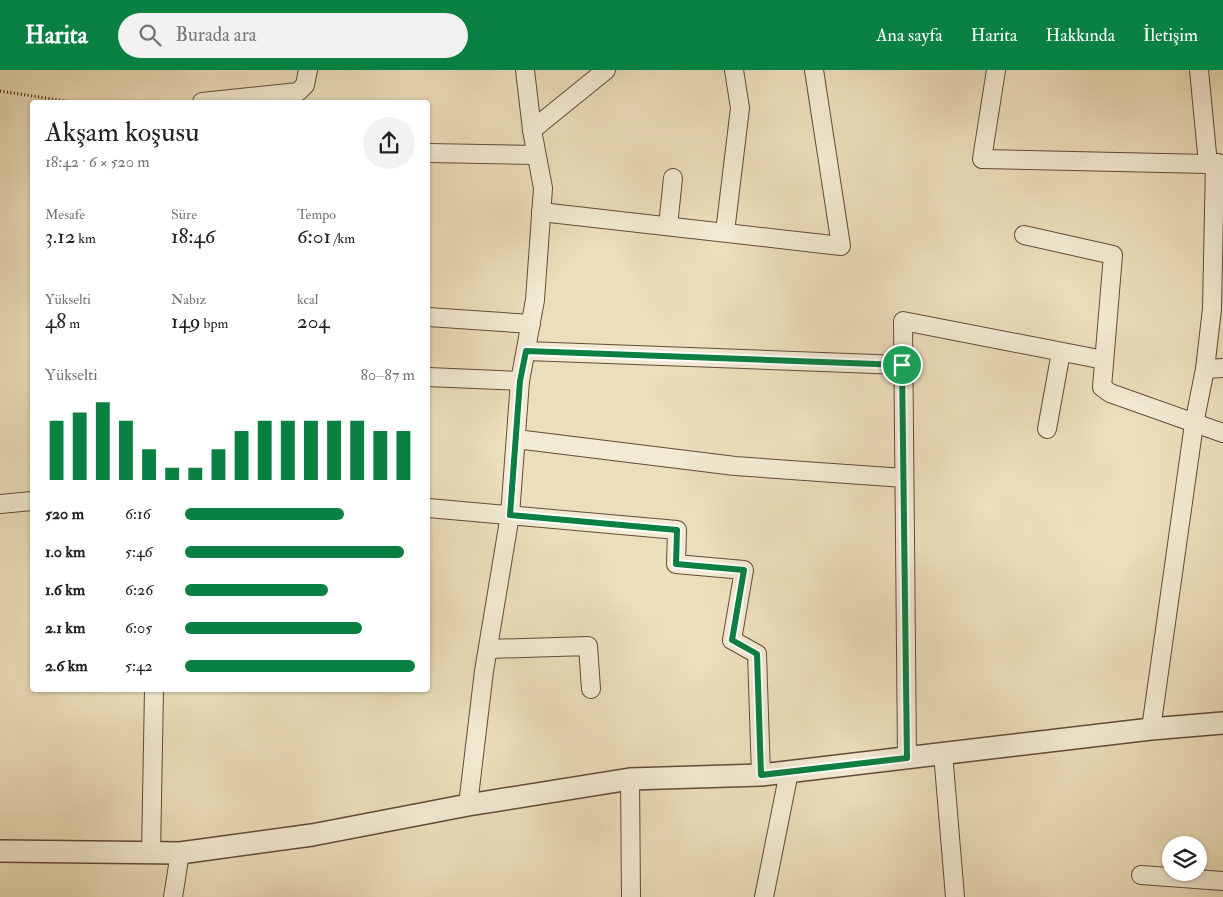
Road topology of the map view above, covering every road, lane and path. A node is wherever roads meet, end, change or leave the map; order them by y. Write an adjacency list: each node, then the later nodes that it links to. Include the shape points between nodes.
1 (308, 70): 10 (street, via 305,85 298,92)
2 (525, 70): 11 (street)
3 (606, 70): 11 (street)
4 (734, 70): 18 (street, via 740,108)
5 (814, 70): 18 (street, via 841,246)
6 (996, 70): 14 (street, via 982,159)
7 (1199, 70): 14 (street)
8 (0, 91): 9 (path)
9 (59, 100)
10 (221, 100)
11 (532, 130): 13 (street)
12 (430, 153): 13 (street)
13 (536, 155): 16 (street, via 543,188)
14 (1215, 163): 20 (street)
15 (673, 178): 17 (street)
16 (541, 212): 17 (street); 22 (street)
17 (668, 226): 18 (street)
18 (725, 232)
19 (1024, 235): 25 (street, via 1113,255)
20 (1217, 308): 28 (street)
21 (430, 317): 22 (street)
22 (531, 324): 23 (street)
23 (526, 351): 26 (street); 30 (street)
24 (1062, 352): 25 (street); 26 (street, via 903,321); 32 (street)
25 (1104, 360): 31 (street, via 1102,387 1110,393)
26 (902, 365): 35 (street)
27 (1223, 368): 28 (street)
28 (1205, 369): 31 (street)
29 (430, 377): 30 (street)
30 (520, 381): 34 (street)
31 (1194, 424): 33 (street); 44 (street)
32 (1047, 428)
33 (1223, 433)
34 (516, 439): 35 (street, via 735,466); 39 (street)
35 (904, 478): 46 (street)
36 (30, 501): 37 (street)
37 (0, 504)
38 (430, 508): 39 (street)
39 (510, 515): 40 (street); 48 (street, via 677,530 676,564 744,570 732,640 757,654)
40 (488, 649): 41 (street, via 588,646); 50 (street)
41 (591, 689)
42 (154, 692): 53 (street)
43 (1223, 723): 44 (street)
44 (1150, 729): 45 (street)
45 (943, 753): 46 (street); 59 (street)
46 (907, 758): 47 (street)
47 (788, 772): 48 (street); 58 (street)
48 (761, 775): 49 (street)
49 (630, 779): 50 (street); 57 (street)
50 (468, 805): 52 (street, via 312,835)
51 (0, 851): 53 (street)
52 (180, 853): 53 (street); 56 (street)
53 (151, 854)
54 (1141, 875): 55 (street)
55 (1223, 881)
56 (173, 897)
57 (631, 897)
58 (764, 897)
59 (955, 897)

